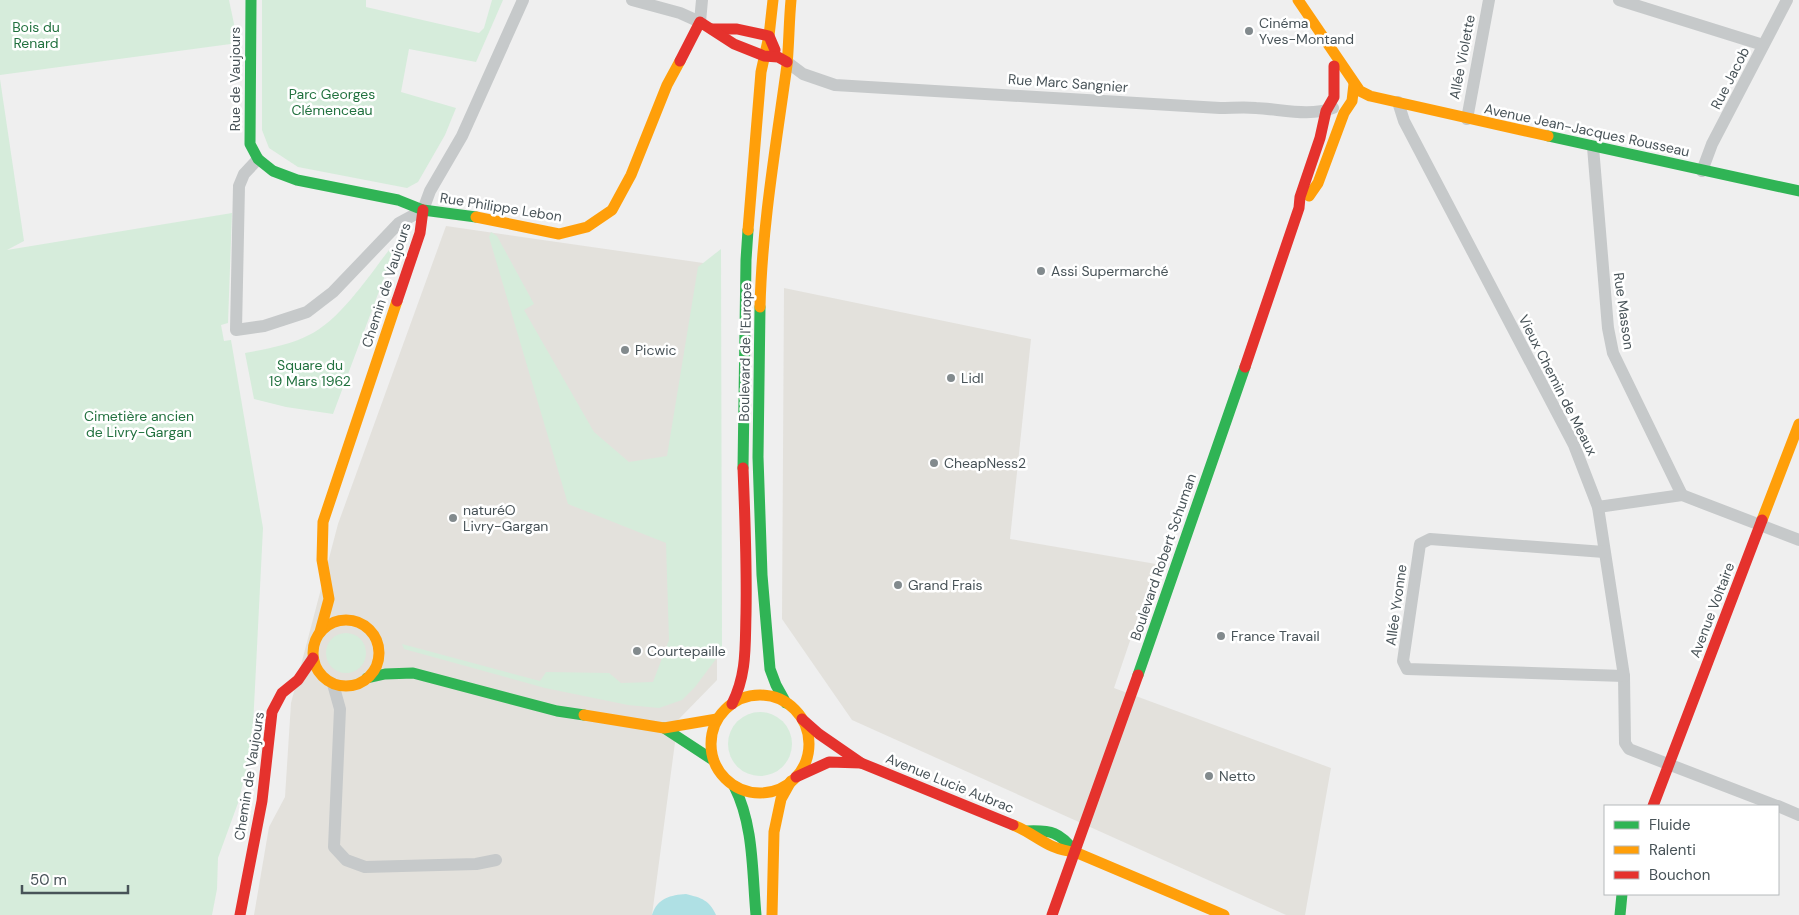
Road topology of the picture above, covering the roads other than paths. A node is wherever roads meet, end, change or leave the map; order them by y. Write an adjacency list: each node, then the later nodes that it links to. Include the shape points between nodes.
1 (250, 0): 26 (main road, Rue de Vaujours, via 250,144)
2 (523, 0): 31 (street, via 462,136 430,191)
3 (632, 0): 11 (street)
4 (702, 0): 11 (street)
5 (773, 0): 13 (main road, Boulevard de l'Europe)
6 (791, 0): 17 (main road, Boulevard de l'Europe)
7 (1298, 0): 15 (main road)
8 (1488, 0): 24 (street, Allée Violette)
9 (1619, 0): 14 (street)
10 (1787, 0): 14 (street, Rue Jacob)
11 (700, 22): 12 (main road); 31 (main road, Rue Philippe Lebon, via 667,85 630,176 612,210 587,227 559,234 478,217)
12 (712, 29): 13 (main road, via 738,29); 16 (main road, via 734,44)
13 (769, 36): 16 (main road, Boulevard de l'Europe); 17 (main road)
14 (1764, 45): 27 (street, Rue Jacob, via 1712,144)
15 (1328, 46): 18 (main road); 19 (main road)
16 (764, 56): 17 (main road); 49 (main road, Boulevard de l'Europe, via 744,310 745,663 740,688)
17 (784, 56): 23 (street, Rue Marc Sangnier, via 803,74 835,85 1220,108); 48 (main road, Boulevard de l'Europe, via 762,277 758,457 770,669)
18 (1334, 66): 21 (main road); 23 (main road, via 1334,97)
19 (1354, 84): 20 (main road, Avenue Jean-Jacques Rousseau); 21 (main road, Boulevard Robert Schuman)
20 (1370, 96): 21 (main road, Avenue Jean-Jacques Rousseau); 22 (main road, Avenue Jean-Jacques Rousseau)
21 (1352, 100): 23 (street, Rue Marc Sangnier); 29 (main road, Boulevard Robert Schuman, via 1344,113 1321,177)
22 (1398, 102): 24 (main road, Avenue Jean-Jacques Rousseau); 34 (street, Vieux Chemin de Meaux, via 1404,121 1574,445)
23 (1326, 111): 29 (main road, Boulevard Robert Schuman, via 1331,124 1328,141); 30 (main road, Boulevard Robert Schuman)
24 (1467, 119): 25 (main road, Avenue Jean-Jacques Rousseau)
25 (1593, 147): 27 (main road, Avenue Jean-Jacques Rousseau); 33 (street, Rue Masson, via 1608,328 1613,353)
26 (258, 159): 31 (main road, Rue Philippe Lebon, via 273,171 297,180 398,200); 31 (street, via 244,174 239,186 236,330 264,326 307,312 334,292 399,223)
27 (1702, 171): 28 (main road, Avenue Jean-Jacques Rousseau)
28 (1799, 191)
29 (1309, 196): 30 (main road, Boulevard Robert Schuman)
30 (1299, 208): 62 (main road, Boulevard Robert Schuman)
31 (423, 210): 38 (main road, Chemin de Vaujours, via 420,233 323,522 322,560)
32 (1799, 424): 35 (main road, Avenue Voltaire)
33 (1682, 495): 34 (street); 35 (street)
34 (1598, 507): 37 (street, Vieux Chemin de Meaux)
35 (1760, 525): 36 (street); 55 (main road, Avenue Voltaire)
36 (1799, 540)
37 (1604, 552): 44 (street, Vieux Chemin de Meaux); 44 (street, Allée Yvonne, via 1430,539 1420,544 1403,661 1408,669)
38 (329, 599): 39 (main road); 40 (main road, Chemin de Vaujours)
39 (356, 621): 40 (main road, via 336,621); 41 (main road, via 371,632)
40 (320, 632): 42 (main road)
41 (378, 646): 43 (main road, via 392,660); 45 (main road, via 378,658)
42 (313, 658): 46 (main road, Chemin de Vaujours); 47 (main road, via 317,669)
43 (413, 673): 45 (main road); 52 (main road, via 557,711)
44 (1624, 676): 55 (street, Vieux Chemin de Meaux, via 1625,743 1629,749)
45 (367, 678): 47 (main road, via 345,686)
46 (298, 680): 47 (main road, via 309,677); 65 (main road, Chemin de Vaujours, via 282,693 272,712 262,801)
47 (328, 680): 63 (street, via 340,709 334,847 346,860 365,867 476,864)
48 (786, 703): 49 (main road, via 759,695); 51 (main road)
49 (732, 704): 50 (main road)
50 (717, 719): 52 (main road); 53 (main road, via 712,732)
51 (802, 719): 54 (main road, Avenue Lucie Aubrac); 56 (main road, via 808,749 804,764)
52 (664, 728): 53 (main road)
53 (713, 760): 57 (main road, via 721,774)
54 (861, 763): 56 (main road, Avenue Lucie Aubrac, via 829,762 815,766); 62 (main road, Avenue Lucie Aubrac, via 1027,832 1048,830 1064,837)
55 (1669, 765): 58 (main road, Avenue Voltaire); 59 (street)
56 (794, 779): 57 (main road, via 778,789 763,793 748,792); 67 (main road, via 781,799 774,832)
57 (734, 786): 66 (main road, via 748,826)
58 (1653, 805)
59 (1775, 805)
60 (1779, 806): 61 (street)
61 (1799, 815)
62 (1075, 852): 68 (main road, Boulevard Robert Schuman); 69 (main road, Avenue Lucie Aubrac)
63 (496, 860)
64 (1622, 895): 70 (main road)
65 (240, 915)
66 (756, 915)
67 (772, 915)
68 (1052, 915)
69 (1224, 915)
70 (1620, 915)

